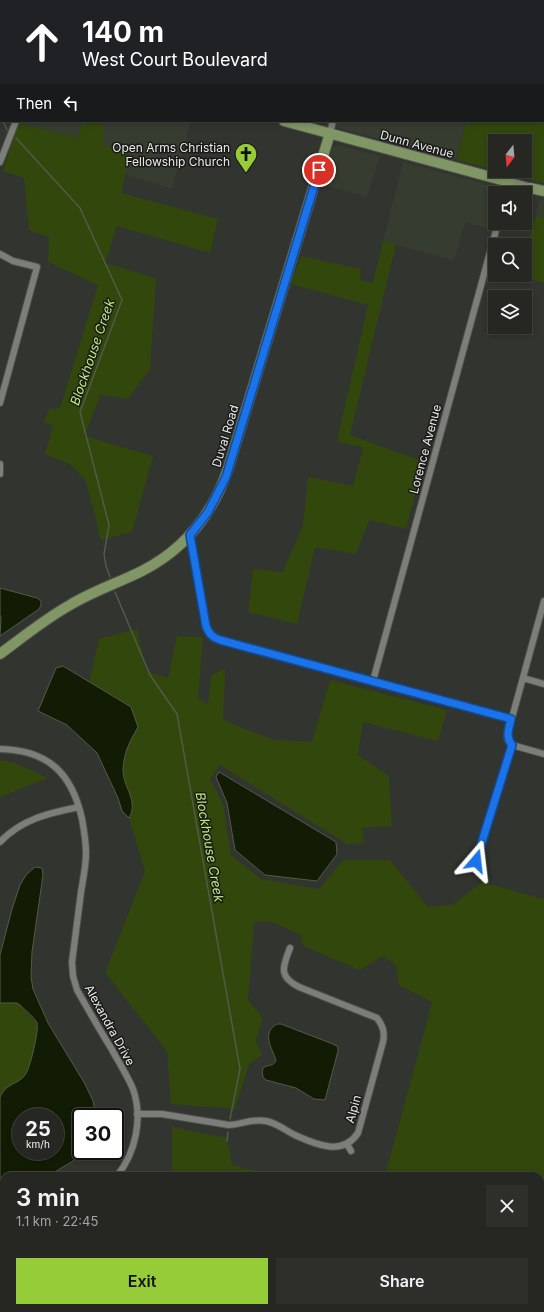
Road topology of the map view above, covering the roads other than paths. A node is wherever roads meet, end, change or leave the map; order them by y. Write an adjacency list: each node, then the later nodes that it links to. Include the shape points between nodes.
1 (16, 122): 5 (street)
2 (288, 122): 4 (main road, Dunn Avenue)
3 (333, 122): 4 (street, Duval Road)
4 (330, 134): 6 (main road, Dunn Avenue); 16 (main road, Duval Road, via 226,477 208,512)
5 (0, 162)
6 (509, 182): 7 (street); 8 (main road, Dunn Avenue)
7 (508, 186)
8 (523, 186)
9 (532, 188): 10 (main road, Dunn Avenue)
10 (544, 191)
11 (496, 230): 20 (street, Lorence Avenue)
12 (0, 254): 13 (street, via 13,261 37,267)
13 (0, 403)
14 (0, 464): 15 (street)
15 (0, 474)
16 (190, 535): 18 (main road, Duval Road, via 162,560 70,604); 20 (street, via 206,626 208,633 214,638)
17 (544, 602): 19 (street)
18 (0, 654)
19 (523, 678): 21 (street); 22 (street)
20 (373, 681): 22 (street)
21 (544, 684)
22 (511, 719): 23 (street, via 507,736)
23 (512, 745): 25 (street); 28 (street)
24 (0, 748): 26 (street, Alexandra Drive, via 31,753 53,765 68,782)
25 (544, 754)
26 (79, 807): 27 (street, via 35,818); 30 (street, Alexandra Drive, via 86,852 72,962 73,976 77,990 133,1089)
27 (0, 842)
28 (476, 861)
29 (290, 948): 31 (street, Alpin, via 283,970 290,982 377,1018 383,1028 383,1042 358,1132)
30 (137, 1114): 31 (street, via 162,1114 229,1125 263,1121 328,1146); 33 (street, Alexandra Drive, via 132,1150)
31 (347, 1144): 32 (street)
32 (351, 1151)
33 (120, 1172)

